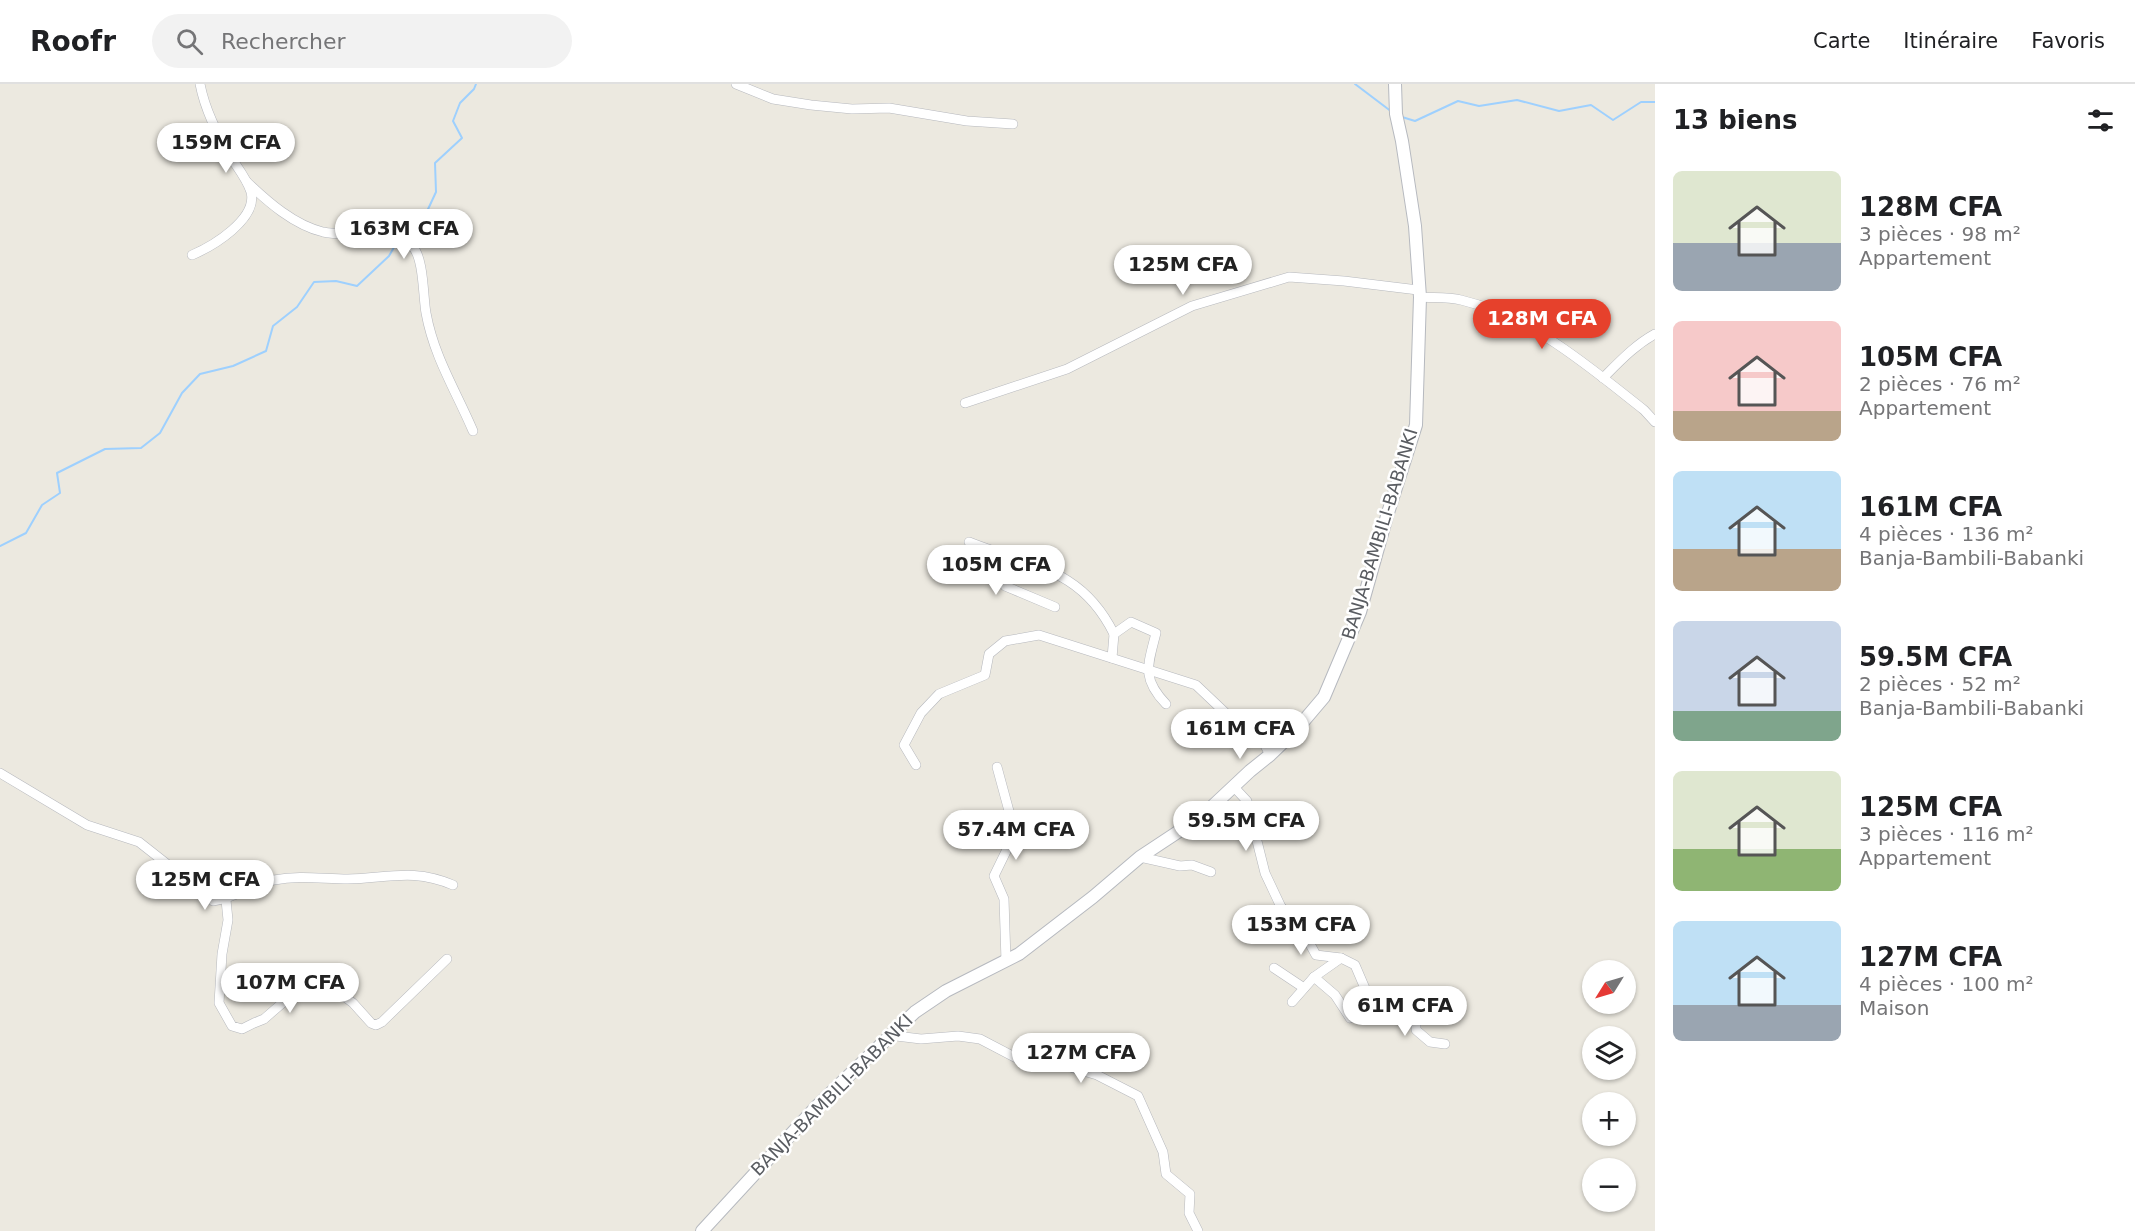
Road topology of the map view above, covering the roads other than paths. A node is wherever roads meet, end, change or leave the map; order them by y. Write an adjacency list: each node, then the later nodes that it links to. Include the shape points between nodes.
1 (200, 84): 5 (street, via 215,128)
2 (736, 84): 4 (street, via 772,99 852,109 889,108)
3 (1395, 84): 7 (street, BANJA-BAMBILI-BABANKI, via 1395,114 1415,226)
4 (1012, 124)
5 (247, 182): 6 (street, via 252,193 251,207 243,220 225,236); 12 (street, via 295,220 321,231 389,239 414,247 436,350)
6 (192, 255)
7 (1419, 294): 9 (street, via 1460,300 1499,313 1552,340); 10 (street, via 1344,281 1289,277 1192,306 1067,369); 18 (street, BANJA-BAMBILI-BABANKI, via 1416,425 1360,612 1324,697)
8 (1655, 334): 9 (street, via 1643,340)
9 (1603, 378): 11 (street)
10 (965, 403)
11 (1655, 422)
12 (473, 431)
13 (1055, 607): 14 (street, via 1005,586 1000,575 969,542 1061,575 1088,594)
14 (1114, 634): 15 (street); 16 (street, via 1131,622 1156,633)
15 (1112, 658): 16 (street); 19 (street, via 1038,635 1005,641 989,654 986,675 939,694 921,713 904,745)
16 (1147, 669): 17 (street, via 1154,691); 18 (street, via 1196,685 1234,721 1260,736)
17 (1166, 704)
18 (1270, 756): 22 (street, BANJA-BAMBILI-BABANKI)
19 (916, 765)
20 (997, 767): 31 (street, via 1015,833 994,876 1004,899)
21 (0, 773): 26 (street, via 87,825 139,842 172,868 198,881 213,901)
22 (1233, 786): 23 (street, BANJA-BAMBILI-BABANKI, via 1202,816); 27 (street, via 1247,801 1265,873)
23 (1140, 857): 24 (street); 31 (street, BANJA-BAMBILI-BABANKI, via 1094,897)
24 (1211, 872)
25 (453, 885): 26 (street, via 434,877 407,874 347,879 314,876 274,880 249,887)
26 (226, 900): 30 (street, via 228,920 219,1003 237,1028 264,1019 312,984 326,983 376,1025)
27 (1281, 908): 28 (street); 29 (street, via 1299,924 1316,955)
28 (1262, 918)
29 (1341, 958): 33 (street); 36 (street, via 1355,965)
30 (447, 959)
31 (1006, 961): 37 (street, BANJA-BAMBILI-BABANKI, via 946,991)
32 (1274, 968): 34 (street)
33 (1314, 977): 34 (street); 36 (street, via 1335,995 1350,1018)
34 (1304, 988): 35 (street)
35 (1292, 1002)
36 (1373, 1007): 38 (street, via 1412,1010 1416,1030 1430,1042)
37 (888, 1035): 39 (street, BANJA-BAMBILI-BABANKI); 40 (street, via 980,1039 1022,1060 1060,1064 1097,1075 1138,1096 1163,1152 1166,1174 1190,1194 1189,1213)
38 (1445, 1044)
39 (702, 1231)
40 (1198, 1231)

